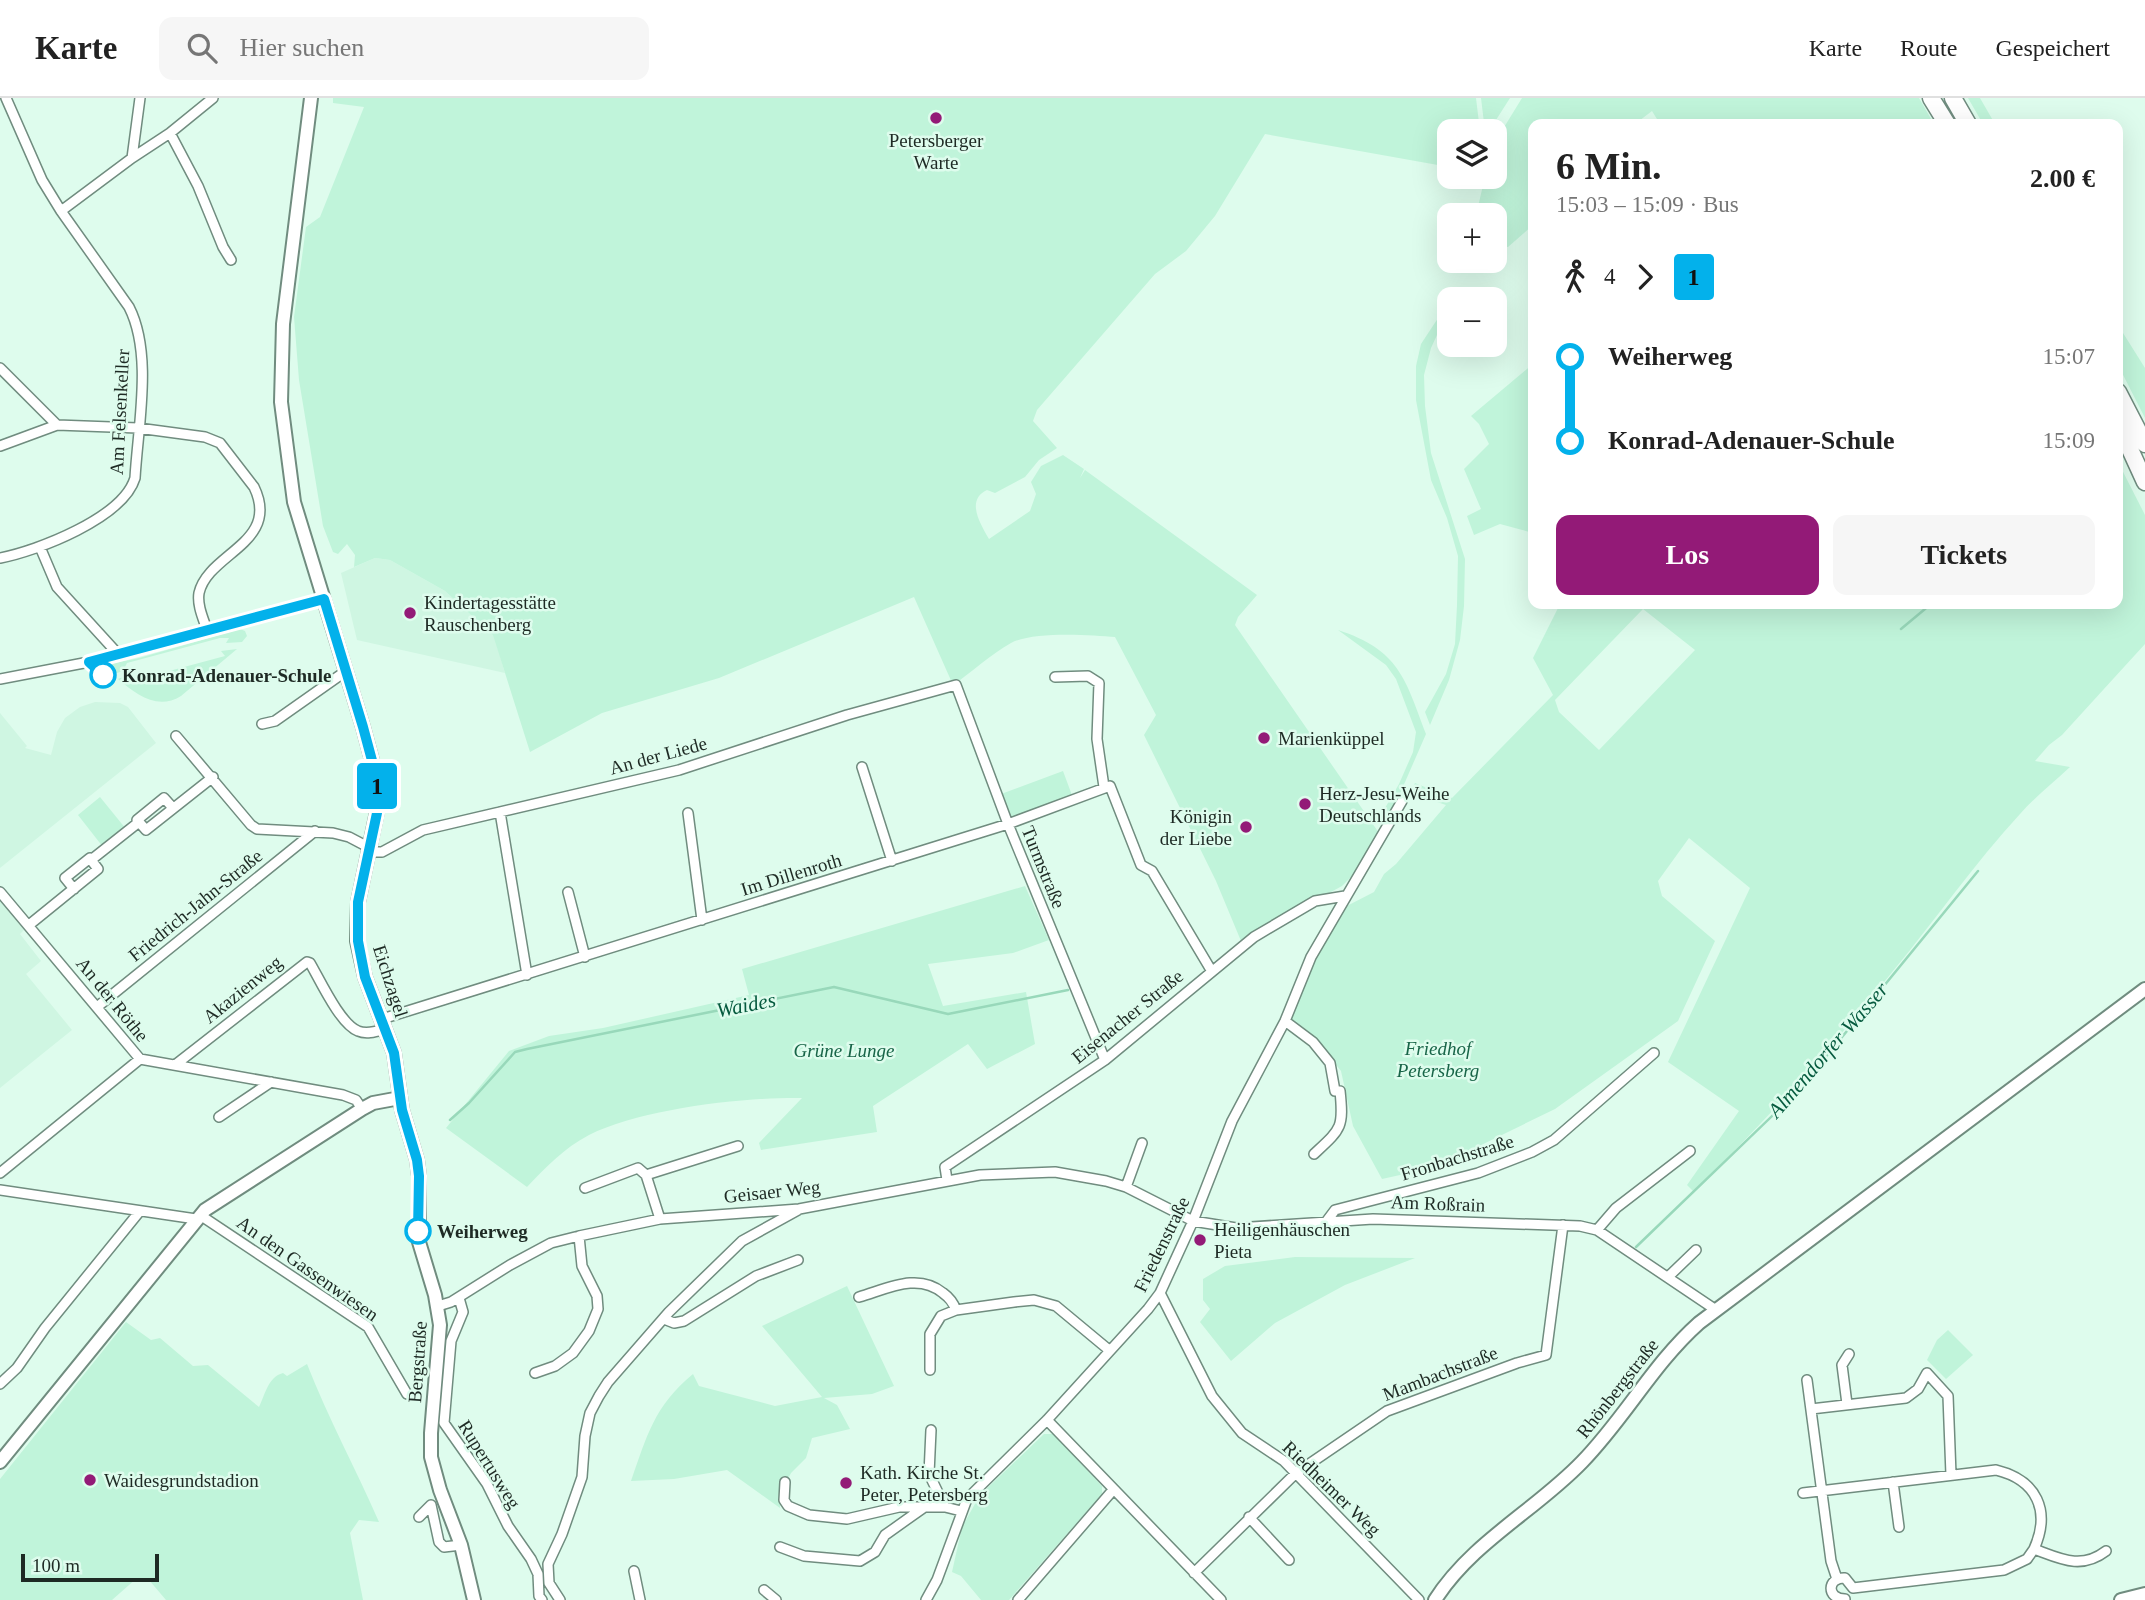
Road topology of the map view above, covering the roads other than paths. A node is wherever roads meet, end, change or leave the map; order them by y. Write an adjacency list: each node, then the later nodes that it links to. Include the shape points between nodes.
1 (6, 98): 11 (street, Am Felsenkeller, via 41,180)
2 (140, 98): 10 (street)
3 (213, 98): 9 (street)
4 (311, 98): 23 (main road, Eichzagel, via 280,371 294,502)
5 (1931, 98): 7 (highway)
6 (1952, 98): 8 (highway)
7 (1944, 119)
8 (1965, 119)
9 (170, 133): 10 (street); 12 (street)
10 (132, 158): 11 (street)
11 (61, 211): 16 (street, Am Felsenkeller, via 137,322 143,367)
12 (231, 260)
13 (0, 368): 15 (street)
14 (2123, 402): 18 (highway)
15 (57, 425): 16 (street); 19 (street)
16 (138, 429): 21 (street, Am Felsenkeller, via 135,478 129,492 93,521); 24 (street, via 211,438 258,495 252,534 200,590)
17 (2123, 434): 20 (highway)
18 (2145, 444)
19 (0, 446)
20 (2145, 482)
21 (40, 547): 22 (street, Am Felsenkeller); 25 (street, via 57,587)
22 (0, 558)
23 (324, 599): 24 (street); 26 (main road, Eichzagel)
24 (207, 630): 25 (street)
25 (118, 654): 28 (street)
26 (346, 671): 30 (street, via 275,721); 40 (main road, Eichzagel, via 377,779)
27 (1055, 677): 34 (street, via 1088,676 1099,683 1097,738)
28 (0, 679)
29 (956, 685): 36 (street, An der Liede, via 680,770); 38 (street, Turmstraße)
30 (262, 724)
31 (176, 736): 33 (street, Friedrich-Jahn-Straße)
32 (862, 767): 41 (street)
33 (213, 777): 39 (street, Friedrich-Jahn-Straße, via 257,829); 46 (street, via 146,830 139,822 91,860 98,869)
34 (1104, 787): 38 (street); 48 (street, via 1110,786 1141,865 1152,871)
35 (1402, 801): 44 (street, Friedenstraße)
36 (500, 812): 40 (street, An der Liede, via 423,831 382,852); 49 (street)
37 (688, 813): 45 (street)
38 (1008, 824): 41 (street, Im Dillenroth); 56 (street, Turmstraße)
39 (315, 831): 40 (street, Friedrich-Jahn-Straße, via 341,835); 51 (street, Friedrich-Jahn-Straße)
40 (370, 850): 53 (main road, Eichzagel, via 358,902 358,941 365,977)
41 (892, 861): 45 (street, Im Dillenroth)
42 (0, 892): 46 (street, An der Röthe)
43 (568, 892): 47 (street)
44 (1345, 896): 48 (street, Eisenacher Straße, via 1315,901 1254,937); 52 (street, Friedenstraße, via 1311,957)
45 (702, 920): 47 (street, Im Dillenroth)
46 (29, 925): 51 (street, An der Röthe)
47 (585, 957): 49 (street, Im Dillenroth)
48 (1211, 970): 56 (street, Eisenacher Straße)
49 (527, 975): 53 (street, Im Dillenroth)
50 (2145, 989): 89 (main road, Rhönbergstraße)
51 (97, 1007): 55 (street, An der Röthe)
52 (1285, 1021): 65 (street, via 1313,1042 1330,1063 1335,1091 1340,1091 1339,1131); 76 (street, Friedenstraße, via 1232,1121)
53 (384, 1024): 57 (street, Akazienweg, via 364,1032 352,1027 307,962); 59 (main road, Eichzagel, via 394,1053)
54 (1654, 1053): 77 (street, Fronbachstraße, via 1554,1140 1532,1152 1478,1172 1335,1210)
55 (140, 1059): 57 (street, An der Röthe); 66 (street)
56 (1105, 1060): 68 (street, Eisenacher Straße, via 945,1167)
57 (175, 1065): 58 (street, An der Röthe)
58 (271, 1082): 60 (street, An der Röthe, via 350,1097); 61 (street)
59 (400, 1098): 60 (main road); 87 (main road, Bergstraße, via 419,1176 421,1252)
60 (362, 1109): 74 (main road, via 214,1202)
61 (219, 1117)
62 (1142, 1143): 69 (street)
63 (738, 1146): 67 (street)
64 (1690, 1151): 79 (street, via 1616,1208)
65 (1314, 1154)
66 (0, 1173)
67 (646, 1175): 70 (street, via 638,1168); 75 (street)
68 (947, 1180): 69 (street, Geisaer Weg, via 1055,1172); 72 (street, Geisaer Weg)
69 (1126, 1186): 76 (street, Geisaer Weg)
70 (585, 1188)
71 (0, 1190): 73 (street)
72 (799, 1209): 75 (street, Geisaer Weg); 90 (street, via 743,1241)
73 (140, 1211): 74 (street); 96 (street)
74 (198, 1217): 97 (street, An den Gassenwiesen, via 368,1327); 102 (main road)
75 (660, 1219): 80 (street, Geisaer Weg)
76 (1193, 1221): 77 (street, Am Roßrain, via 1236,1227); 84 (street, Friedenstraße)
77 (1326, 1222): 78 (street, Am Roßrain, via 1373,1219)
78 (1563, 1225): 79 (street, Am Roßrain); 103 (street, Mambachstraße, via 1546,1355 1387,1412)
79 (1597, 1230): 83 (street, Am Roßrain)
80 (579, 1236): 86 (street, Geisaer Weg, via 551,1243); 94 (street, via 582,1266 597,1296 598,1309 573,1353)
81 (1696, 1250): 83 (street)
82 (798, 1259): 90 (street, via 756,1276 684,1321)
83 (1668, 1277): 89 (street, Am Roßrain)
84 (1160, 1293): 91 (street, Friedenstraße); 103 (street, Riedheimer Weg, via 1212,1396 1247,1438 1277,1455)
85 (859, 1297): 88 (street, via 914,1281 934,1286)
86 (459, 1298): 87 (street, Geisaer Weg); 128 (street, Rupertusweg, via 463,1312 451,1341 444,1423 531,1559)
87 (438, 1306): 116 (main road, Bergstraße, via 440,1340 431,1457)
88 (957, 1310): 91 (street, via 1045,1302); 93 (street, via 941,1316 930,1334)
89 (1716, 1310): 136 (main road, Rhönbergstraße, via 1665,1356 1582,1462 1469,1559)
90 (664, 1319): 129 (street, via 608,1382 590,1413 582,1477 547,1569 549,1583)
91 (1110, 1350): 100 (street, Friedenstraße)
92 (1849, 1354): 98 (street, via 1842,1364)
93 (930, 1370)
94 (535, 1373)
95 (1807, 1380): 99 (street)
96 (0, 1384)
97 (407, 1394)
98 (1847, 1404): 99 (street); 104 (street, via 1906,1398 1927,1373 1948,1396)
99 (1811, 1409): 108 (street)
100 (1047, 1420): 107 (street); 112 (street, Friedenstraße, via 975,1489)
101 (931, 1430): 110 (street, via 929,1474)
102 (0, 1462)
103 (1296, 1473): 114 (street, Mambachstraße); 135 (street, Riedheimer Weg)
104 (1951, 1475): 106 (street); 118 (street, via 1996,1470 2021,1479 2039,1501 2042,1521)
105 (785, 1482): 111 (street, via 788,1506 808,1515 847,1519 899,1507)
106 (1893, 1482): 108 (street); 115 (street)
107 (1113, 1490): 122 (street); 133 (street)
108 (1822, 1490): 109 (street); 123 (street)
109 (1803, 1493)
110 (945, 1507): 111 (street); 112 (street)
111 (923, 1508): 117 (street, via 885,1535 875,1552 860,1561 804,1556)
112 (961, 1511): 132 (street, Friedenstraße)
113 (419, 1517): 116 (street, via 431,1505 439,1542 444,1547)
114 (1249, 1517): 120 (street); 122 (street, Mambachstraße)
115 (1899, 1527)
116 (461, 1545): 127 (main road, Bergstraße)
117 (780, 1547)
118 (2034, 1549): 119 (street, via 2077,1562 2095,1560); 124 (street, via 2027,1559 2004,1570)
119 (2106, 1551)
120 (1289, 1560)
121 (634, 1571): 130 (street)
122 (1194, 1573): 134 (street)
123 (1837, 1579): 124 (street, via 1845,1578); 137 (street, via 1830,1590)
124 (1853, 1588): 137 (street)
125 (764, 1590): 131 (street)
126 (2145, 1594): 138 (main road)
127 (474, 1600)
128 (542, 1600)
129 (560, 1600)
130 (640, 1600)
131 (776, 1600)
132 (926, 1600)
133 (1018, 1600)
134 (1221, 1600)
135 (1419, 1600)
136 (1435, 1600)
137 (1845, 1600)
138 (2121, 1600)

